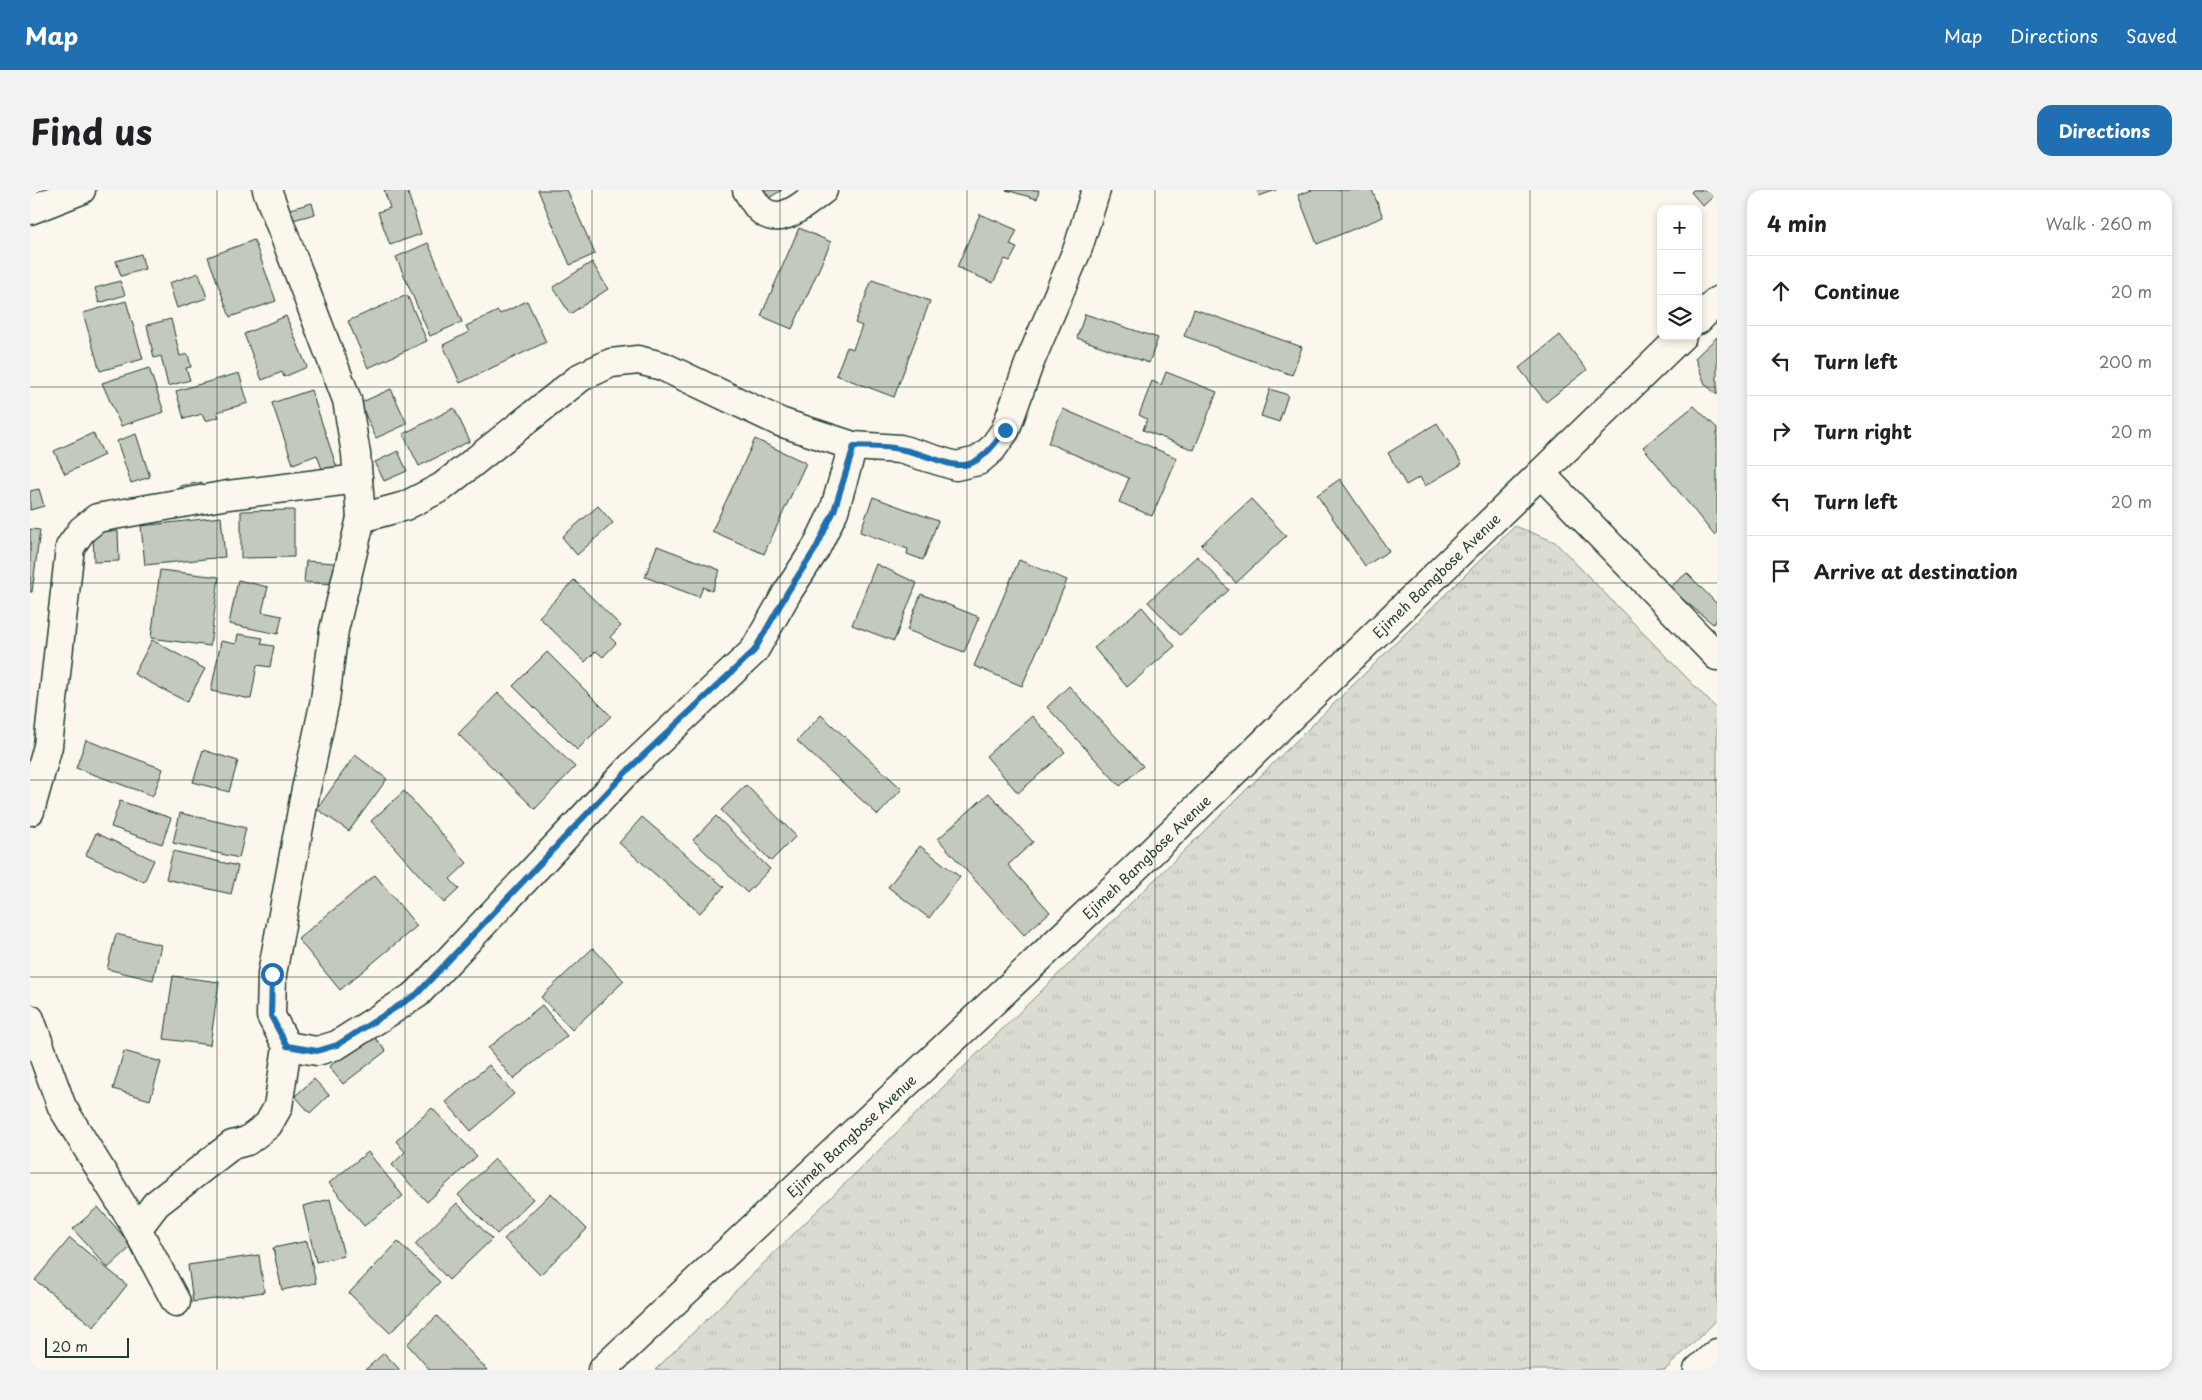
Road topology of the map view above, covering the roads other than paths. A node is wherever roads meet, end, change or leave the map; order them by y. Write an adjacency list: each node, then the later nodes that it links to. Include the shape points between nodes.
1 (81, 190): 6 (street)
2 (267, 190): 12 (street, via 347,400)
3 (747, 190): 4 (street, via 760,210 772,216 784,216)
4 (823, 190)
5 (1096, 190): 10 (street, via 1078,248 1005,430 992,449 978,461 956,466 900,449)
6 (30, 210)
7 (1717, 301): 8 (street)
8 (1702, 316)
9 (1678, 340): 11 (street, Ejimeh Bamgbose Avenue)
10 (854, 446): 13 (street, via 780,422 662,366 638,360 612,363 581,377 442,487 405,506); 17 (street, via 834,511 804,569 749,656 631,767 417,994 337,1045 317,1051)
11 (1541, 474): 14 (street); 21 (street, Ejimeh Bamgbose Avenue, via 1132,872)
12 (358, 479): 13 (street); 15 (street, via 228,495 97,518 82,530 70,547 48,746)
13 (361, 518): 17 (street, via 334,630 325,700 272,974 271,1016)
14 (1717, 656)
15 (30, 811)
16 (30, 1019): 18 (street, via 62,1107)
17 (287, 1046): 18 (street, via 278,1107 268,1125 247,1140 232,1145 156,1204)
18 (137, 1229): 19 (street)
19 (176, 1302)
20 (1717, 1353): 22 (street)
21 (602, 1370)
22 (1698, 1370)

